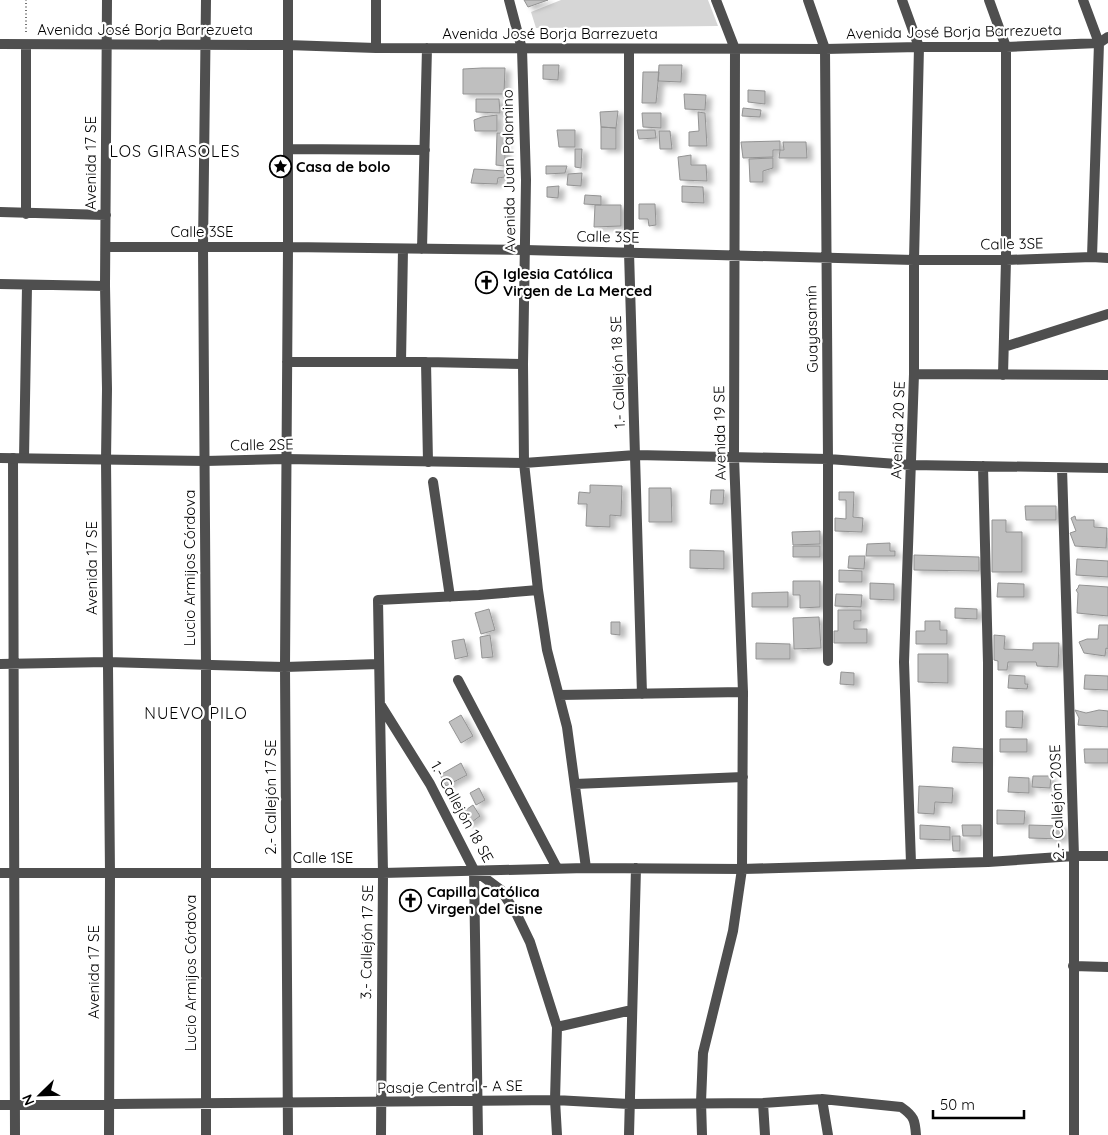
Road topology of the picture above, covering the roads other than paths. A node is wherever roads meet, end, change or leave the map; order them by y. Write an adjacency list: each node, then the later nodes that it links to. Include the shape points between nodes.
1 (107, 0): 14 (street, Avenida 17 SE)
2 (206, 0): 15 (street, Lucio Armijos Córdova)
3 (288, 0): 16 (street, 2.- Callejón 17 SE)
4 (376, 0): 19 (street)
5 (509, 0): 21 (street, Avenida Juan Palomino)
6 (716, 0): 23 (street, Avenida 19 SE)
7 (808, 0): 24 (street, Guayasamín)
8 (902, 0): 17 (street, Avenida 20 SE)
9 (989, 0): 18 (street)
10 (1083, 0): 11 (street)
11 (1104, 40): 18 (street, Avenida José Borja Barrezueta); 38 (street)
12 (0, 44): 13 (street, Avenida José Borja Barrezueta)
13 (26, 45): 14 (street, Avenida José Borja Barrezueta); 28 (street)
14 (106, 45): 15 (street, Avenida José Borja Barrezueta); 29 (street, Avenida 17 SE)
15 (206, 45): 16 (street, Avenida José Borja Barrezueta); 32 (street, Lucio Armijos Córdova)
16 (287, 45): 19 (street, Avenida José Borja Barrezueta); 25 (street, 2.- Callejón 17 SE)
17 (919, 47): 18 (street, Avenida José Borja Barrezueta); 24 (street, Avenida José Borja Barrezueta); 41 (street, Avenida 20 SE)
18 (1006, 47): 42 (street)
19 (376, 48): 20 (street, Avenida José Borja Barrezueta)
20 (428, 48): 21 (street, Avenida José Borja Barrezueta); 26 (street)
21 (522, 49): 22 (street, Avenida José Borja Barrezueta); 35 (street, Avenida Juan Palomino)
22 (629, 49): 23 (street, Avenida José Borja Barrezueta); 36 (street, 1.- Callejón 18 SE)
23 (735, 49): 24 (street, Avenida José Borja Barrezueta); 37 (street, Avenida 19 SE)
24 (824, 49): 39 (street, Guayasamín)
25 (288, 149): 26 (street); 30 (street, 2.- Callejón 17 SE)
26 (425, 150): 34 (street)
27 (0, 212): 28 (street)
28 (26, 214): 29 (street)
29 (106, 215): 31 (street, Avenida 17 SE)
30 (288, 246): 32 (street, Calle 3SE); 33 (street, Calle 3SE); 48 (street, 2.- Callejón 17 SE)
31 (107, 247): 32 (street, Calle 3SE); 45 (street, Avenida 17 SE)
32 (203, 247): 63 (street, Lucio Armijos Córdova)
33 (402, 249): 34 (street, Calle 3SE); 49 (street)
34 (422, 249): 35 (street, Calle 3SE)
35 (525, 250): 36 (street, Calle 3SE); 51 (street, Avenida Juan Palomino)
36 (630, 252): 37 (street, Calle 3SE); 55 (street, 1.- Callejón 18 SE)
37 (734, 254): 39 (street, Calle 3SE); 56 (street, Avenida 19 SE)
38 (1092, 257): 40 (street, Calle 3SE); 42 (street, Calle 3SE)
39 (826, 258): 41 (street, Calle 3SE); 61 (street, Guayasamín)
40 (1108, 258)
41 (914, 260): 42 (street, Calle 3SE); 52 (street, Avenida 20 SE)
42 (1006, 260): 47 (street)
43 (0, 284): 44 (street)
44 (27, 286): 45 (street); 59 (street)
45 (105, 286): 62 (street, Avenida 17 SE)
46 (1108, 314): 47 (street)
47 (1004, 347): 53 (street)
48 (286, 362): 49 (street); 60 (street, 2.- Callejón 17 SE)
49 (401, 362): 50 (street)
50 (426, 362): 51 (street); 64 (street)
51 (523, 364): 65 (street, Avenida Juan Palomino)
52 (914, 374): 53 (street); 66 (street, Avenida 20 SE)
53 (1003, 375): 54 (street)
54 (1108, 375)
55 (636, 455): 56 (street, Calle 2SE); 65 (street, Calle 2SE); 82 (street, 1.- Callejón 18 SE)
56 (734, 457): 61 (street, Calle 2SE); 81 (street, Avenida 19 SE)
57 (0, 458): 58 (street, Calle 2SE)
58 (13, 458): 59 (street, Calle 2SE); 76 (street)
59 (24, 458): 62 (street, Calle 2SE)
60 (285, 459): 63 (street, Calle 2SE); 64 (street, Calle 2SE); 79 (street, 2.- Callejón 17 SE)
61 (828, 459): 66 (street, Calle 2SE); 73 (street, Guayasamín)
62 (106, 460): 63 (street, Calle 2SE); 74 (street, Avenida 17 SE)
63 (205, 461): 78 (street, Lucio Armijos Córdova)
64 (428, 462): 65 (street, Calle 2SE)
65 (524, 463): 71 (street, Avenida Juan Palomino)
66 (911, 465): 67 (street, Calle 2SE); 90 (street, Avenida 20 SE, via 904,662)
67 (983, 466): 68 (street, Calle 2SE); 89 (street, via 988,663)
68 (1062, 468): 69 (street, Calle 2SE); 87 (street, 2.- Callejón 20SE)
69 (1108, 468)
70 (433, 482): 72 (street)
71 (538, 590): 72 (street); 83 (street, Avenida Juan Palomino, via 547,650)
72 (450, 597): 77 (street, 3.- Callejón 17 SE, via 378,600)
73 (828, 661)
74 (107, 662): 76 (street); 78 (street); 97 (street, Avenida 17 SE)
75 (0, 664): 76 (street)
76 (13, 664): 101 (street)
77 (379, 664): 79 (street); 84 (street, 3.- Callejón 17 SE)
78 (206, 666): 79 (street); 98 (street, Lucio Armijos Córdova)
79 (285, 666): 99 (street, 2.- Callejón 17 SE)
80 (458, 680): 91 (street)
81 (743, 692): 82 (street); 85 (street, Avenida 19 SE)
82 (642, 694): 83 (street)
83 (559, 695): 86 (street, Avenida Juan Palomino)
84 (379, 703): 95 (street, 1.- Callejón 18 SE, via 430,784); 100 (street, 3.- Callejón 17 SE)
85 (743, 777): 86 (street); 94 (street, Avenida 19 SE)
86 (575, 784): 92 (street, Avenida Juan Palomino)
87 (1074, 856): 88 (street, Calle 1SE); 89 (street, Calle 1SE); 102 (street, 2.- Callejón 20SE)
88 (1108, 856)
89 (988, 862): 90 (street, Calle 1SE)
90 (911, 863): 94 (street, Calle 1SE)
91 (557, 868): 92 (street, Calle 1SE); 95 (street, Calle 1SE)
92 (586, 868): 93 (street, Calle 1SE)
93 (636, 868): 94 (street, Calle 1SE); 104 (street)
94 (742, 868): 110 (street, Avenida 19 SE, via 733,931 704,1053)
95 (474, 870): 100 (street, Calle 1SE); 105 (street, 1.- Callejón 18 SE, via 501,890 517,916 530,942); 108 (street)
96 (0, 873): 101 (street, Calle 1SE)
97 (110, 873): 98 (street, Calle 1SE); 101 (street, Calle 1SE); 116 (street, Avenida 17 SE)
98 (206, 873): 99 (street, Calle 1SE); 113 (street, Lucio Armijos Córdova)
99 (286, 873): 100 (street, Calle 1SE); 111 (street, 2.- Callejón 17 SE)
100 (383, 873): 109 (street, 3.- Callejón 17 SE)
101 (14, 874): 117 (street)
102 (1073, 966): 103 (street); 130 (street, 2.- Callejón 20SE)
103 (1108, 967)
104 (632, 1010): 105 (street); 114 (street)
105 (557, 1027): 107 (street, 1.- Callejón 18 SE)
106 (822, 1099): 112 (street, Pasaje Central - A SE); 128 (street); 129 (street, Pasaje Central - A SE, via 901,1107 911,1114)
107 (555, 1100): 108 (street, Pasaje Central - A SE); 114 (street, Pasaje Central - A SE); 124 (street, 1.- Callejón 18 SE)
108 (478, 1101): 109 (street, Pasaje Central - A SE); 123 (street)
109 (380, 1102): 111 (street, Pasaje Central - A SE); 122 (street, 3.- Callejón 17 SE)
110 (701, 1102): 112 (street, Pasaje Central - A SE); 114 (street, Pasaje Central - A SE); 126 (street, Avenida 19 SE)
111 (288, 1103): 113 (street, Pasaje Central - A SE); 121 (street, 2.- Callejón 17 SE)
112 (763, 1103): 127 (street)
113 (206, 1104): 116 (street, Pasaje Central - A SE); 120 (street, Lucio Armijos Córdova)
114 (629, 1104): 125 (street)
115 (0, 1105): 117 (street, Pasaje Central - A SE)
116 (109, 1105): 117 (street, Pasaje Central - A SE); 119 (street, Avenida 17 SE)
117 (16, 1106): 118 (street)
118 (16, 1135)
119 (109, 1135)
120 (206, 1135)
121 (288, 1135)
122 (381, 1135)
123 (478, 1135)
124 (556, 1135)
125 (629, 1135)
126 (702, 1135)
127 (765, 1135)
128 (828, 1135)
129 (916, 1135)
130 (1074, 1135)

